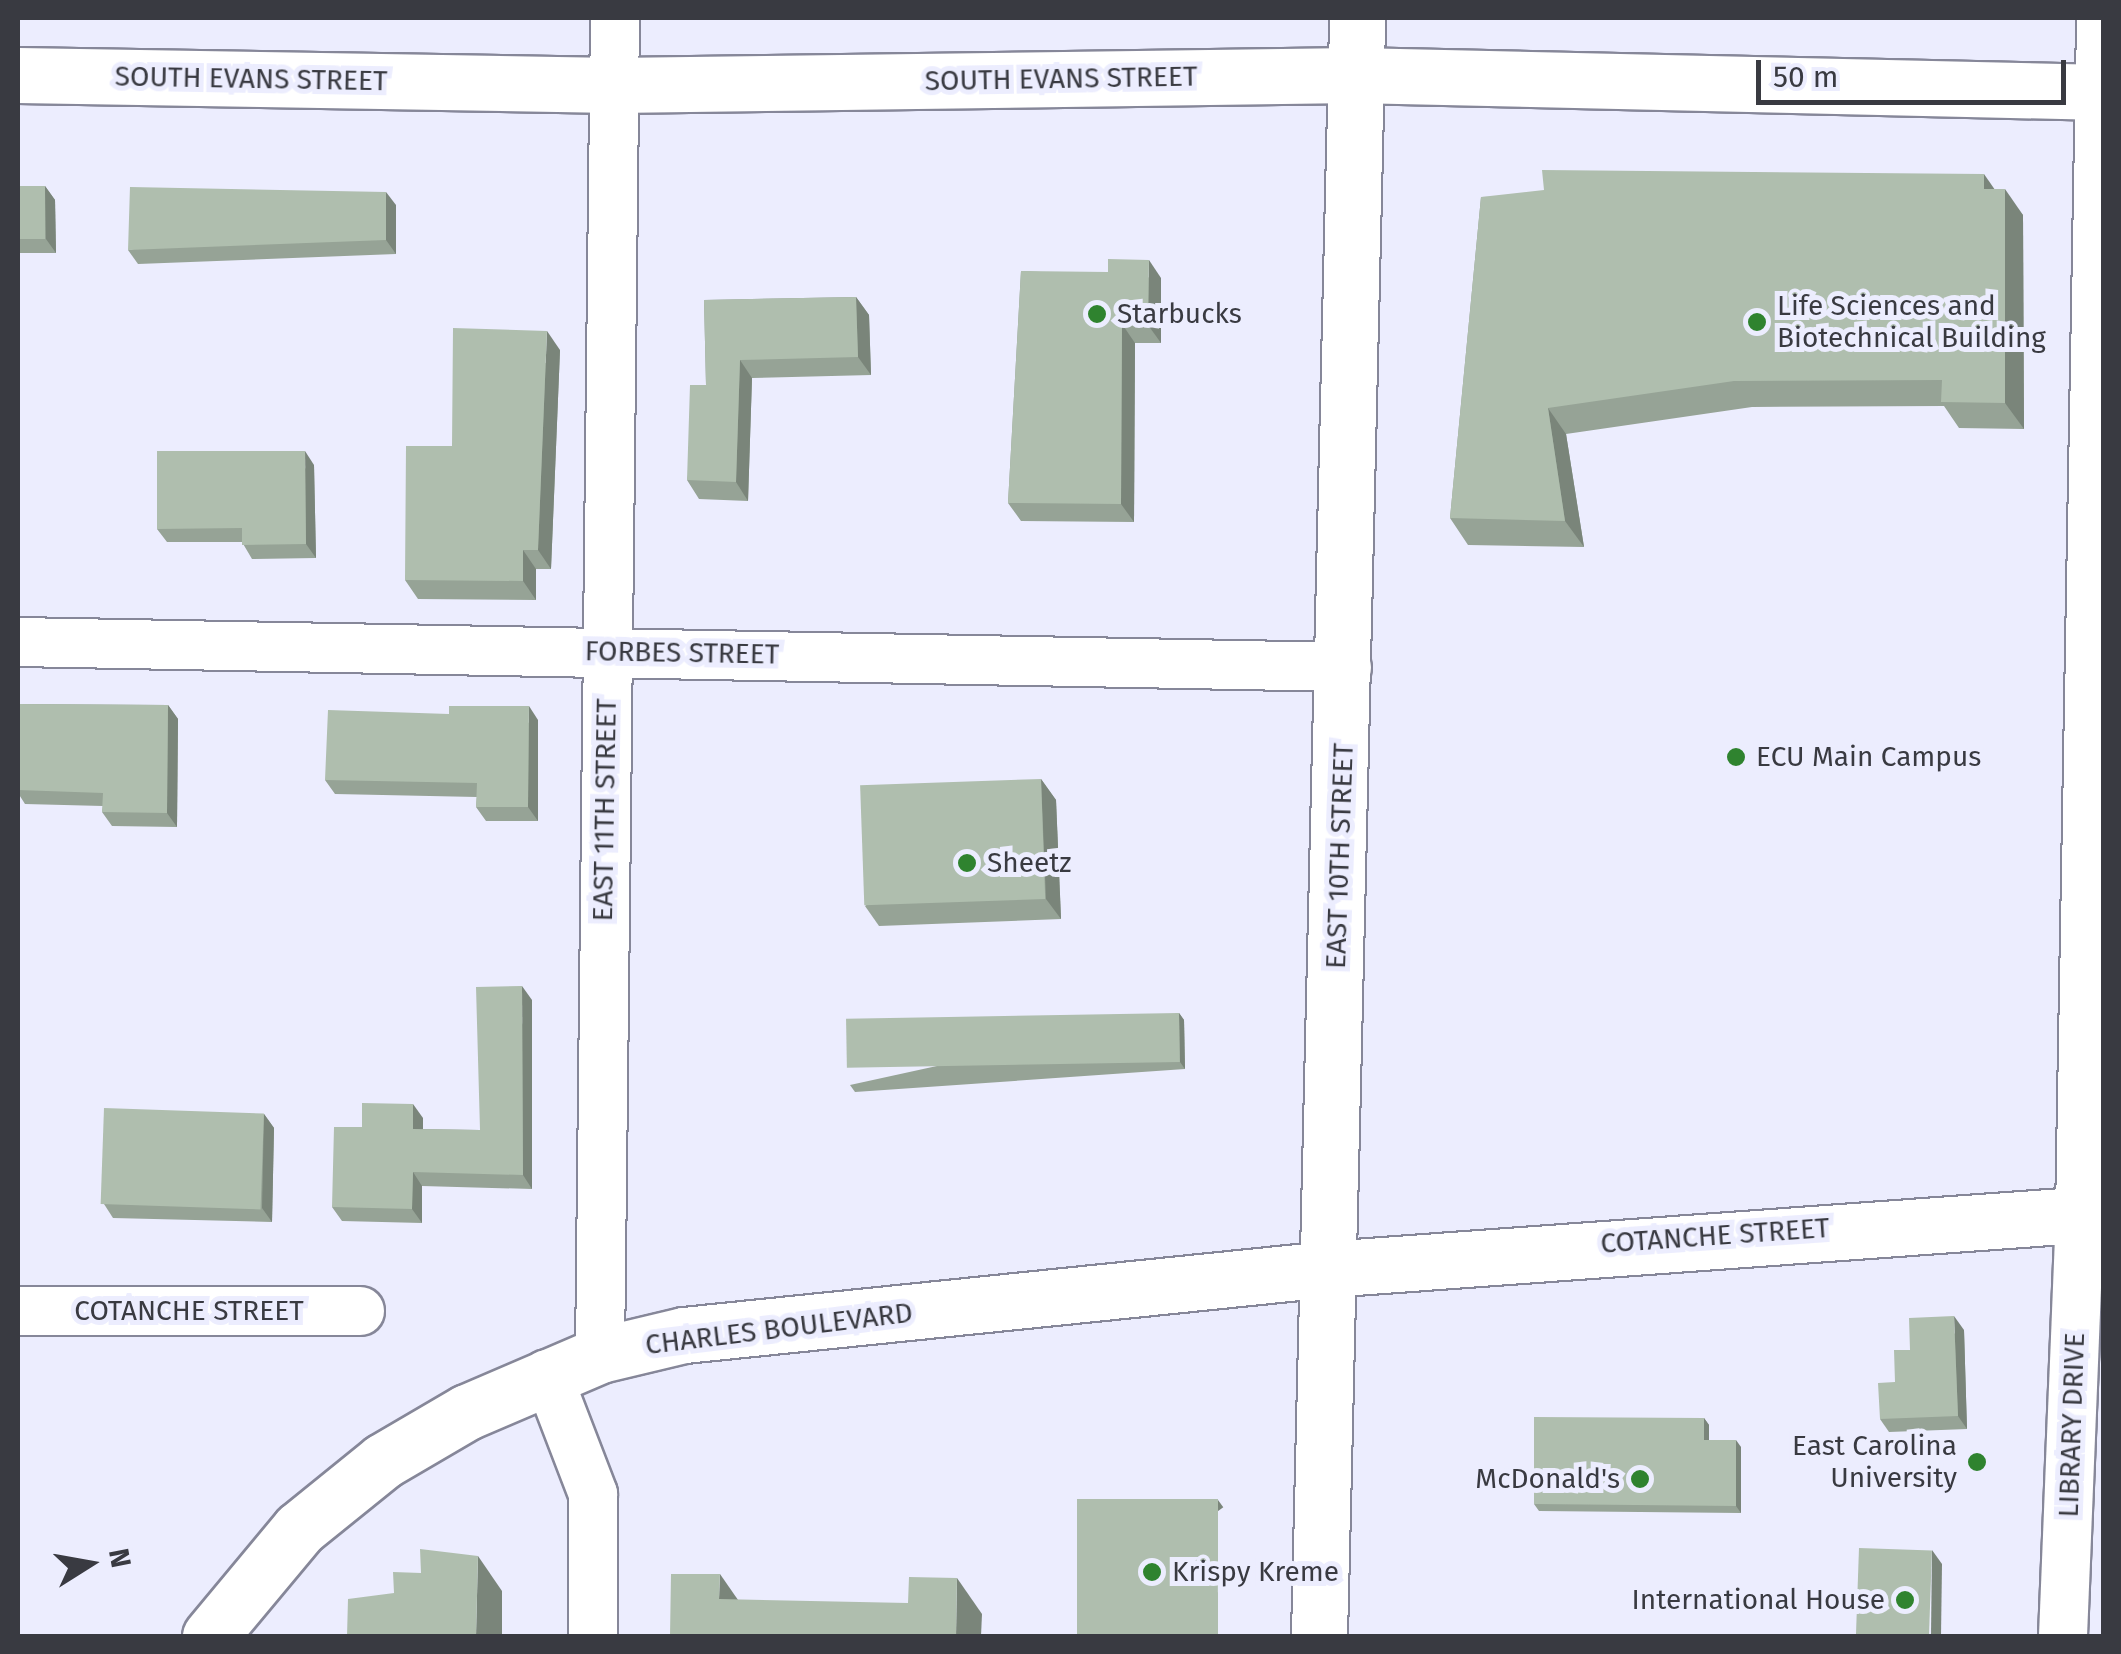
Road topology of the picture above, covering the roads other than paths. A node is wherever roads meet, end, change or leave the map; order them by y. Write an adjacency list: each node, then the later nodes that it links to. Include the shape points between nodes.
1 (616, 18): 6 (street, EAST 11TH STREET)
2 (1357, 18): 5 (main road, EAST 10TH STREET)
3 (2101, 18): 7 (street, LIBRARY DRIVE)
4 (18, 75): 6 (main road, SOUTH EVANS STREET)
5 (1354, 75): 6 (main road, SOUTH EVANS STREET); 7 (main road, SOUTH EVANS STREET); 10 (main road, EAST 10TH STREET)
6 (614, 85): 9 (street, EAST 11TH STREET)
7 (2102, 92): 11 (street, LIBRARY DRIVE)
8 (18, 642): 9 (street, FORBES STREET)
9 (607, 652): 10 (street, FORBES STREET); 16 (street, EAST 11TH STREET)
10 (1346, 667): 13 (main road, EAST 10TH STREET)
11 (2096, 678): 12 (street, LIBRARY DRIVE)
12 (2092, 1214): 13 (main road, COTANCHE STREET); 21 (street, LIBRARY DRIVE)
13 (1328, 1269): 16 (main road, CHARLES BOULEVARD, via 684,1335); 20 (main road, EAST 10TH STREET)
14 (18, 1311): 15 (street, COTANCHE STREET)
15 (360, 1311)
16 (600, 1354): 17 (main road, CHARLES BOULEVARD)
17 (547, 1374): 18 (main road, CHARLES BOULEVARD, via 383,1461 299,1529); 19 (street, via 593,1494)
18 (210, 1636)
19 (593, 1636)
20 (1319, 1636)
21 (2063, 1636)

